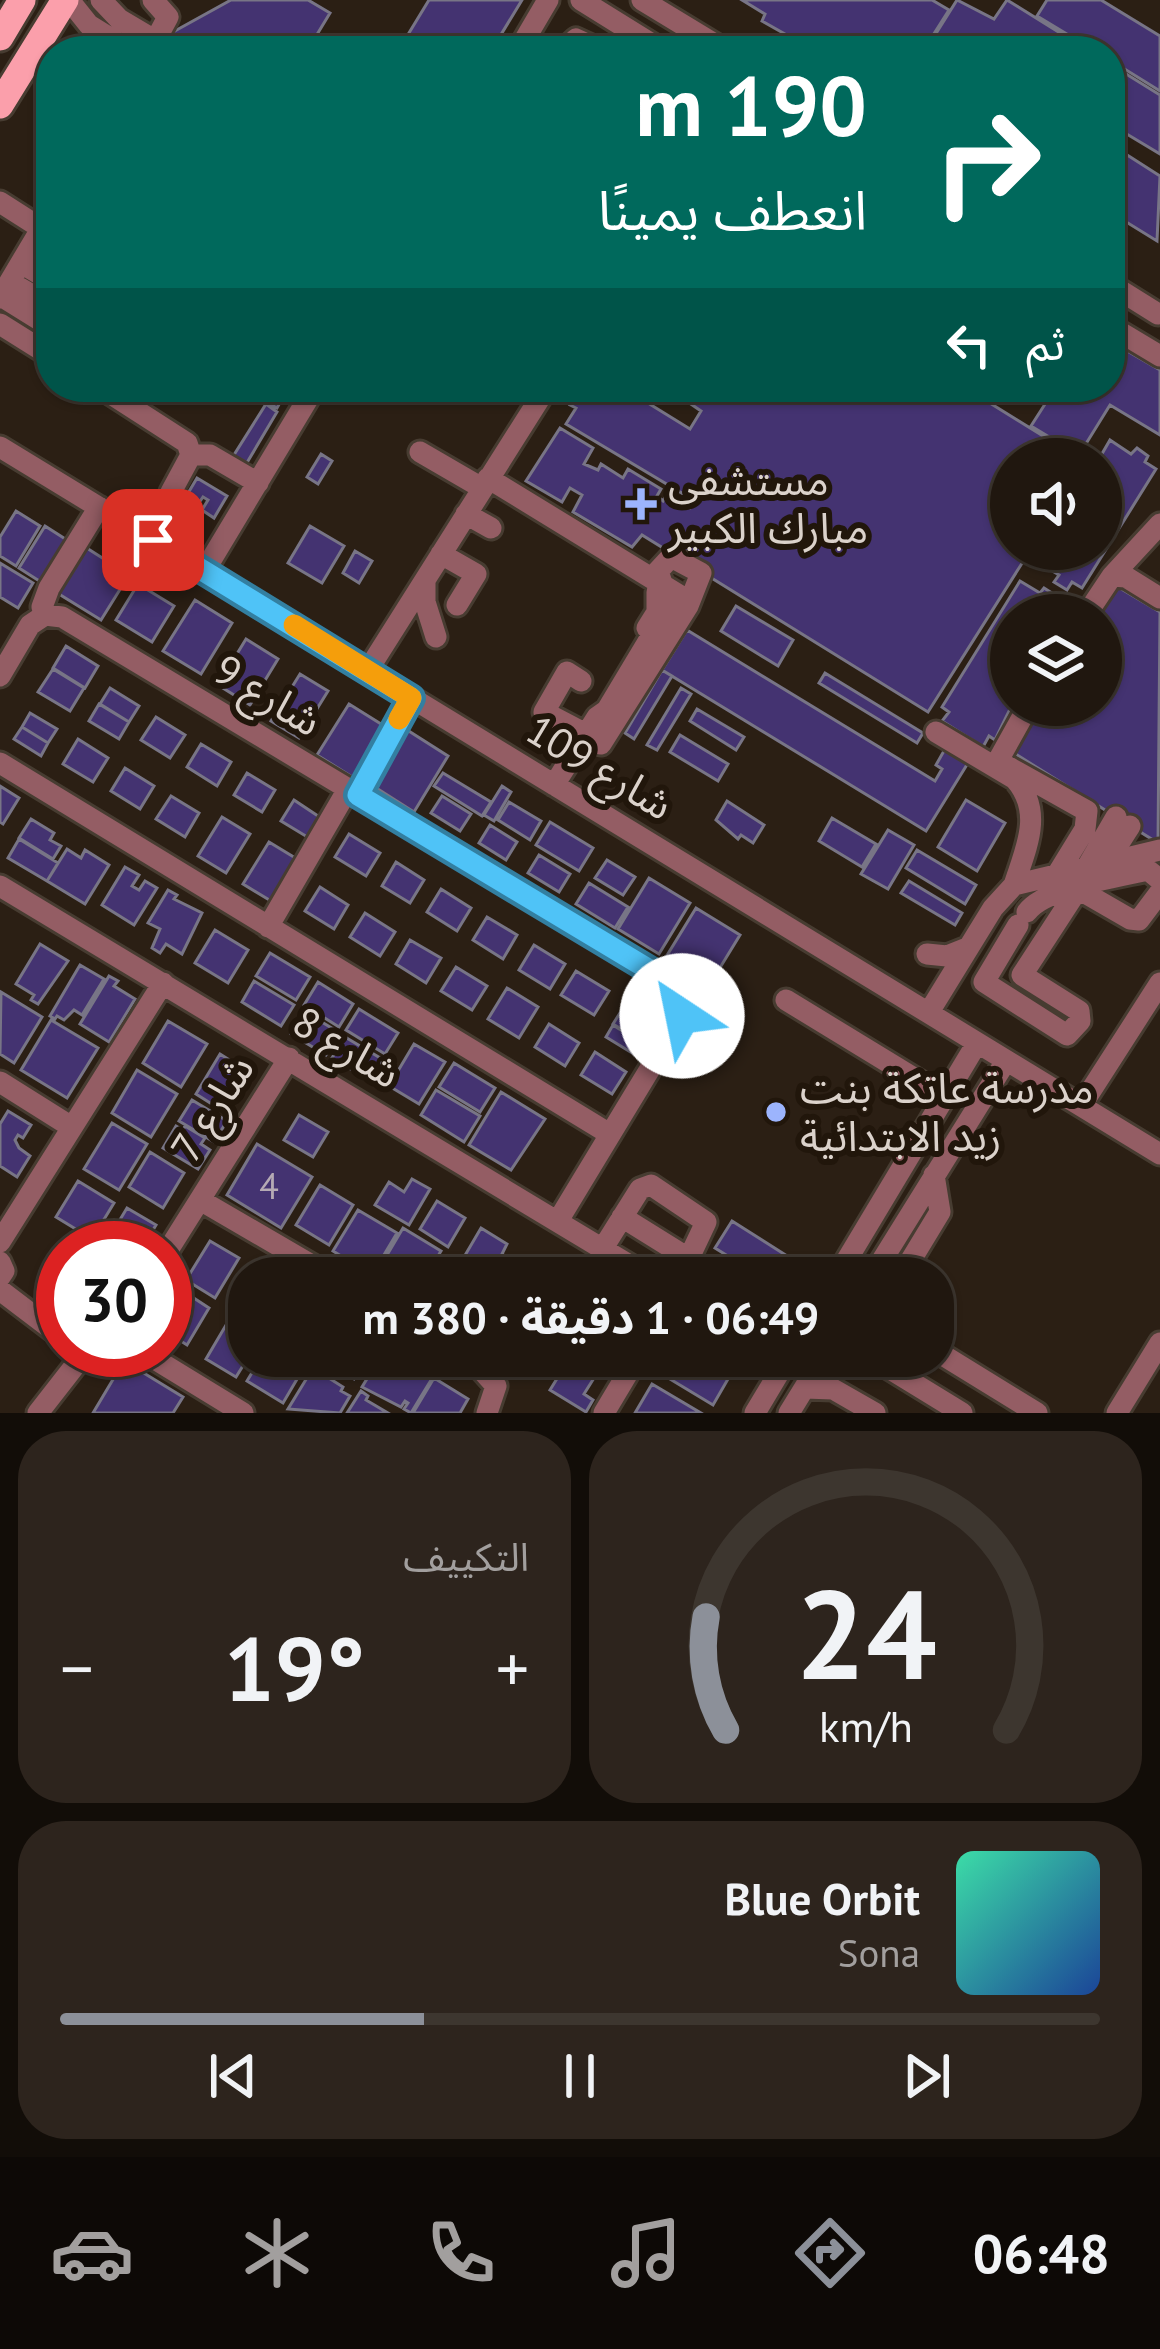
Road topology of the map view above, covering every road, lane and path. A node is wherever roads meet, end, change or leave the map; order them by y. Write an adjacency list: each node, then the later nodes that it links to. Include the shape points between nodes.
1 (22, 0): 17 (main road)
2 (67, 0): 8 (street); 9 (main road)
3 (100, 0): 12 (street)
4 (153, 0): 13 (street, via 168,16)
5 (548, 0): 14 (street)
6 (581, 0): 15 (street)
7 (642, 0): 16 (street)
8 (100, 32): 10 (street, via 68,28); 11 (street)
9 (42, 36)
10 (48, 36)
11 (107, 36)
12 (147, 36)
13 (165, 36)
14 (527, 36)
15 (640, 36)
16 (701, 36)
17 (0, 37)
18 (36, 46): 19 (main road)
19 (0, 105)
20 (0, 202): 21 (street)
21 (26, 263)
22 (1125, 293): 23 (street)
23 (1159, 312): 26 (street)
24 (0, 324): 25 (street)
25 (36, 347)
26 (1150, 351)
27 (126, 402): 32 (street, via 187,443)
28 (306, 402): 33 (street)
29 (529, 402): 34 (street)
30 (0, 446): 35 (street, شارع 109)
31 (420, 452): 34 (street)
32 (191, 455): 33 (street, via 210,455); 40 (street)
33 (258, 483): 42 (street)
34 (485, 483): 36 (street); 58 (street, via 520,510 671,587 679,602)
35 (99, 507): 40 (street, شارع 109); 49 (street, via 49,587)
36 (466, 514): 38 (street); 41 (street)
37 (1160, 524): 43 (street)
38 (490, 528)
39 (1160, 537): 45 (street, via 1138,563)
40 (153, 540): 42 (street, شارع 109)
41 (441, 554): 44 (street); 48 (street, via 476,574)
42 (205, 570): 52 (street, شارع 109)
43 (1112, 576): 46 (street); 47 (street)
44 (425, 581): 50 (street); 52 (street)
45 (1160, 583)
46 (1100, 594)
47 (1160, 598)
48 (457, 605)
49 (45, 615): 53 (street, via 30,625); 62 (street, شارع 9, via 62,617)
50 (436, 637)
51 (558, 666): 56 (street)
52 (368, 670): 55 (street, شارع 109)
53 (0, 676)
54 (581, 681): 56 (street, via 567,672)
55 (411, 698): 61 (street, شارع 109); 62 (street)
56 (540, 709): 58 (street)
57 (1017, 726): 66 (street, via 1000,757 1005,765 1087,811)
58 (595, 732): 61 (street)
59 (936, 732): 71 (street, via 1025,790 1032,826)
60 (0, 763): 73 (street)
61 (554, 785): 80 (street, شارع 109)
62 (353, 792): 73 (street); 89 (street, شارع 9, via 673,984 684,1000 682,1016)
63 (1123, 821): 65 (street)
64 (1160, 850): 65 (street)
65 (1097, 865): 66 (street)
66 (1058, 873): 71 (street)
67 (1160, 880): 69 (street, via 1148,870)
68 (0, 886): 77 (street, شارع 8)
69 (1078, 889): 70 (street, via 1139,920); 72 (street, via 1035,901); 74 (street)
70 (1160, 892)
71 (1003, 896): 72 (street); 75 (street)
72 (1022, 919): 74 (street); 74 (street, via 984,982 1067,1035 1078,1012 1022,975)
73 (268, 927): 89 (street)
74 (1046, 934)
75 (968, 948): 76 (street); 80 (street)
76 (927, 954)
77 (163, 983): 82 (street, شارع 8); 88 (street)
78 (1159, 986): 86 (street)
79 (786, 1000): 85 (street)
80 (928, 1012): 81 (street, شارع 109)
81 (977, 1043): 83 (street, شارع 109); 85 (street)
82 (289, 1058): 92 (street, شارع 7); 94 (street, شارع 8)
83 (1006, 1060): 86 (street, شارع 109); 91 (street)
84 (0, 1082): 88 (street)
85 (945, 1097): 87 (street)
86 (1081, 1106): 90 (street, شارع 109)
87 (930, 1121): 98 (street, via 950,1118 952,1132); 103 (street)
88 (70, 1126): 96 (street)
89 (608, 1133): 94 (street, شارع 9)
90 (1160, 1154)
91 (934, 1175): 98 (street); 105 (street, via 940,1211)
92 (200, 1200): 95 (street, شارع 7); 99 (street, شارع 7)
93 (622, 1217): 97 (street); 101 (street); 102 (street, via 651,1185 706,1222)
94 (559, 1220): 97 (street, شارع 8)
95 (187, 1221)
96 (0, 1242)
97 (603, 1247): 100 (street, شارع 8)
98 (885, 1254): 104 (street)
99 (298, 1257)
100 (618, 1257)
101 (687, 1257)
102 (689, 1257)
103 (849, 1257)
104 (883, 1257)
105 (913, 1257)
106 (0, 1262): 107 (street)
107 (0, 1276)
108 (0, 1290): 109 (street)
109 (36, 1317)
110 (1160, 1343): 133 (street)
111 (954, 1362): 132 (street)
112 (66, 1377): 124 (street)
113 (184, 1377): 125 (street)
114 (488, 1377): 126 (street, via 496,1386)
115 (625, 1377): 127 (street)
116 (772, 1377): 121 (street)
117 (777, 1377): 121 (street)
118 (812, 1377): 122 (street)
119 (833, 1377): 123 (street)
120 (903, 1377): 131 (street)
121 (774, 1382): 128 (street)
122 (805, 1388): 123 (street); 129 (street)
123 (839, 1392): 130 (street)
124 (38, 1413)
125 (243, 1413)
126 (488, 1413)
127 (604, 1413)
128 (755, 1413)
129 (789, 1413)
130 (875, 1413)
131 (962, 1413)
132 (1036, 1413)
133 (1117, 1413)

